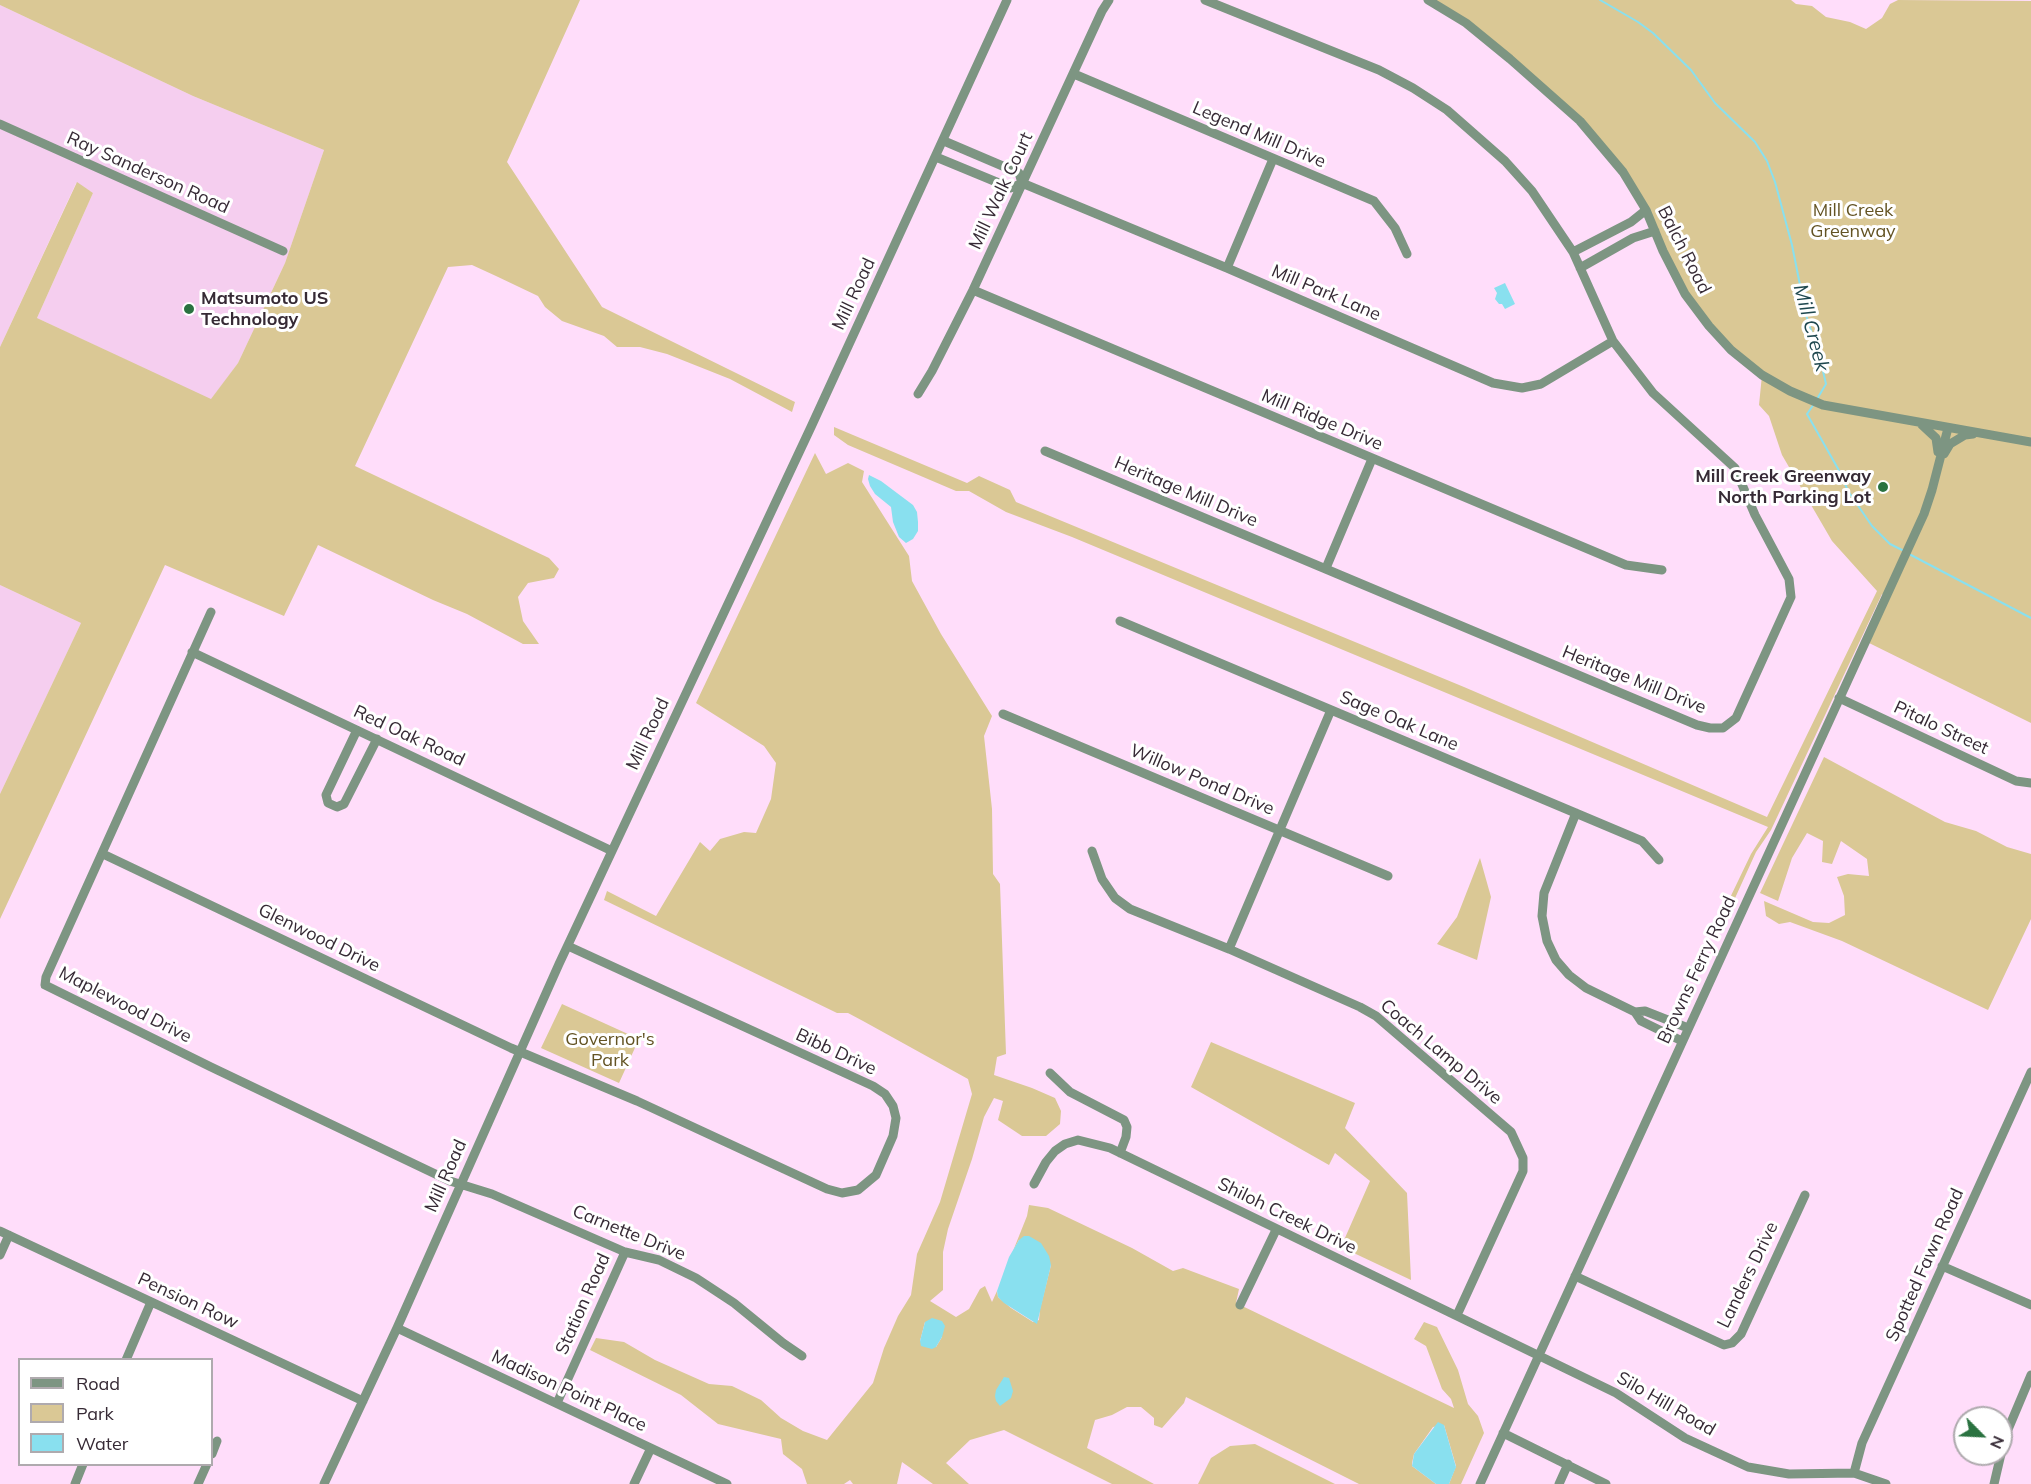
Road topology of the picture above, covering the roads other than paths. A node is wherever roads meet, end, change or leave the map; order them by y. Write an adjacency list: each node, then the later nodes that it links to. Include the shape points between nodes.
1 (1007, 0): 7 (street, Mill Road)
2 (1109, 0): 5 (street, Mill Walk Court)
3 (1205, 0): 14 (street, Heritage Mill Drive, via 1378,70 1447,110 1532,191)
4 (1428, 0): 11 (street, Balch Road, via 1474,30 1580,121 1623,172)
5 (1074, 74): 9 (street, Legend Mill Drive); 10 (street, Mill Walk Court)
6 (0, 124): 13 (street, Ray Sanderson Road)
7 (944, 141): 8 (street, Mill Road); 10 (street, Mill Park Lane, via 1019,174)
8 (936, 157): 10 (street, Mill Park Lane, via 1011,188); 41 (street, Mill Road)
9 (1273, 159): 15 (street, Legend Mill Drive, via 1374,201 1395,228); 16 (street)
10 (1022, 183): 16 (street, Mill Park Lane); 18 (street, Mill Walk Court)
11 (1646, 210): 12 (street, Balch Road); 14 (street)
12 (1655, 231): 17 (street, via 1633,238); 21 (street, Balch Road, via 1685,294 1709,326 1762,375 1823,405)
13 (283, 251)
14 (1573, 252): 17 (street, Heritage Mill Drive)
15 (1407, 254)
16 (1227, 268): 19 (street, Mill Park Lane, via 1493,383 1522,388 1541,384)
17 (1580, 268): 19 (street, Heritage Mill Drive)
18 (973, 290): 20 (street, Mill Walk Court); 26 (street, Mill Ridge Drive)
19 (1613, 341): 28 (street, Heritage Mill Drive, via 1653,393 1735,468 1789,579 1791,597 1736,718 1723,728 1697,726)
20 (918, 394)
21 (1919, 423): 22 (street, Balch Road); 27 (street, Browns Ferry Road, via 1936,438)
22 (1948, 428): 23 (street, Balch Road); 27 (street, Browns Ferry Road)
23 (1982, 434): 24 (street, Balch Road); 27 (street, Browns Ferry Road, via 1965,435 1950,444)
24 (2031, 442)
25 (1045, 451): 28 (street, Heritage Mill Drive)
26 (1372, 459): 28 (street); 29 (street, Mill Ridge Drive, via 1626,565)
27 (1938, 467): 33 (street, Browns Ferry Road, via 1924,514)
28 (1326, 568)
29 (1662, 570)
30 (211, 612): 32 (street, Maplewood Drive)
31 (1119, 621): 34 (street, Sage Oak Lane)
32 (192, 652): 36 (street, Red Oak Road); 43 (street, Maplewood Drive)
33 (1839, 698): 38 (street, Pitalo Street, via 2016,781); 49 (street, Browns Ferry Road)
34 (1331, 710): 39 (street, Sage Oak Lane); 40 (street)
35 (1003, 714): 40 (street, Willow Pond Drive)
36 (357, 730): 37 (street, Red Oak Road); 37 (street, via 326,795 328,803 337,807 344,804)
37 (377, 739): 41 (street, Red Oak Road)
38 (2031, 783)
39 (1576, 813): 44 (street, Sage Oak Lane, via 1642,841); 48 (street, via 1544,893 1542,916 1547,941 1569,975 1586,988)
40 (1279, 830): 45 (street, Willow Pond Drive); 47 (street)
41 (612, 851): 46 (street, Mill Road)
42 (1092, 851): 47 (street, Coach Lamp Drive, via 1102,879 1115,898 1130,909)
43 (103, 854): 51 (street, Glenwood Drive); 55 (street, Maplewood Drive, via 45,985)
44 (1659, 860)
45 (1388, 876)
46 (568, 946): 51 (street, Mill Road); 51 (street, Bibb Drive, via 885,1094 896,1118 893,1136 876,1175 858,1190 827,1190 637,1101)
47 (1229, 949): 67 (street, Coach Lamp Drive, via 1376,1016 1511,1132 1523,1158 1523,1172)
48 (1635, 1012): 49 (street, via 1645,1011); 50 (street, via 1641,1022)
49 (1688, 1028): 50 (street, Browns Ferry Road)
50 (1682, 1041): 63 (street, Browns Ferry Road)
51 (520, 1052): 55 (street, Mill Road)
52 (2031, 1072): 62 (street, Spotted Fawn Road)
53 (1050, 1073): 54 (street, via 1070,1092 1124,1120 1126,1137)
54 (1120, 1153): 56 (street, Shiloh Creek Drive, via 1091,1142 1065,1144 1046,1162); 58 (street, Shiloh Creek Drive)
55 (461, 1184): 60 (street, Carnette Drive); 68 (street, Mill Road)
56 (1034, 1184)
57 (1804, 1195): 63 (street, Landers Drive, via 1741,1334 1724,1346)
58 (1276, 1230): 65 (street); 67 (street, Shiloh Creek Drive)
59 (4, 1233): 61 (street); 64 (street, Pension Row)
60 (625, 1252): 69 (street, Carnette Drive, via 659,1260 696,1278); 74 (street, Station Road)
61 (0, 1255)
62 (1942, 1266): 66 (street); 84 (street, Spotted Fawn Road, via 1862,1443)
63 (1575, 1276): 70 (street, Browns Ferry Road)
64 (151, 1302): 71 (street); 73 (street, Pension Row)
65 (1240, 1305)
66 (2031, 1305)
67 (1457, 1315): 70 (street, Shiloh Creek Drive)
68 (397, 1328): 73 (street, Mill Road); 74 (street, Madison Point Place)
69 (802, 1356)
70 (1538, 1356): 76 (street, Browns Ferry Road); 84 (street, Silo Hill Road, via 1616,1393 1685,1438 1748,1467 1789,1474)
71 (126, 1358)
72 (2031, 1375): 75 (street)
73 (363, 1401): 87 (street, Mill Road)
74 (557, 1403): 78 (street, Madison Point Place)
75 (2013, 1418)
76 (1503, 1433): 80 (street); 90 (street, Browns Ferry Road)
77 (218, 1441): 79 (street)
78 (651, 1448): 88 (street); 89 (street, Madison Point Place)
79 (213, 1452)
80 (1568, 1464): 91 (street); 92 (street)
81 (81, 1466): 85 (street)
82 (206, 1466): 86 (street)
83 (1998, 1466): 94 (street)
84 (1854, 1473): 93 (street, Silo Hill Road)
85 (75, 1484)
86 (198, 1484)
87 (324, 1484)
88 (634, 1484)
89 (727, 1484)
90 (1480, 1484)
91 (1559, 1484)
92 (1606, 1484)
93 (1886, 1484)
94 (1994, 1484)

